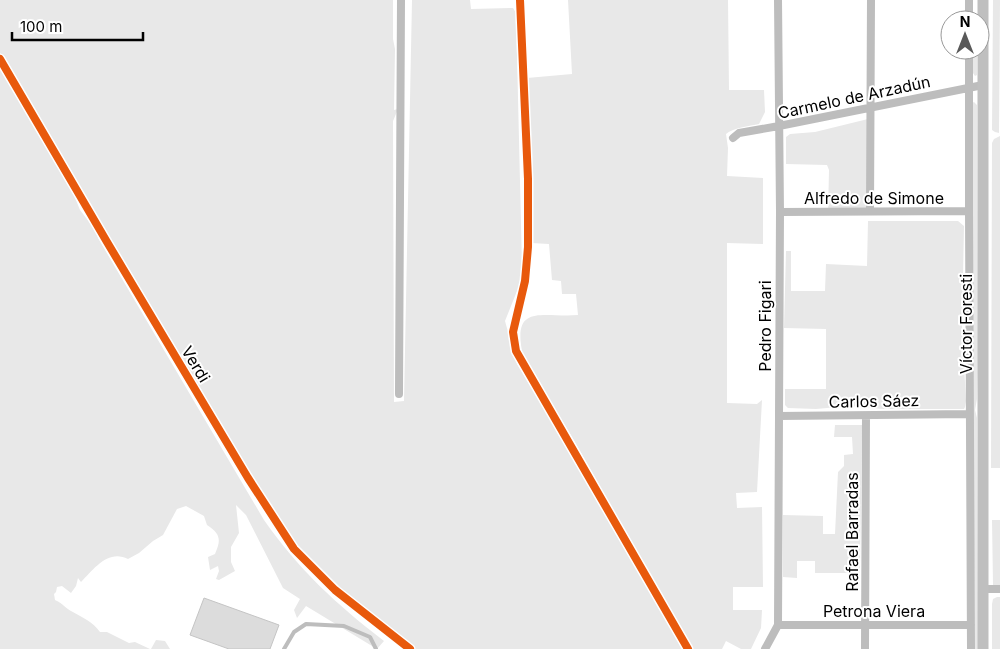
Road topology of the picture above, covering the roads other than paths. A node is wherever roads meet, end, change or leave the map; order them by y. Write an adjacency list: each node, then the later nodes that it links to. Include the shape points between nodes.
1 (401, 0): 16 (street)
2 (520, 0): 28 (street, via 528,247 525,281 513,332 516,351)
3 (778, 0): 11 (street, Pedro Figari)
4 (871, 0): 10 (street)
5 (983, 0): 8 (street, Víctor Foresti)
6 (0, 59): 27 (street, Verdi, via 243,470 294,549 335,590)
7 (970, 60): 9 (street, Víctor Foresti)
8 (982, 85): 9 (street, Carmelo de Arzadún); 20 (street, Víctor Foresti)
9 (970, 87): 10 (street, Carmelo de Arzadún); 14 (street, Víctor Foresti)
10 (870, 108): 11 (street, Carmelo de Arzadún); 13 (street)
11 (779, 126): 12 (street, Carmelo de Arzadún, via 739,133); 15 (street, Pedro Figari)
12 (733, 138)
13 (870, 211): 14 (street, Alfredo de Simone); 15 (street, Alfredo de Simone)
14 (968, 211): 17 (street, Víctor Foresti)
15 (780, 212): 18 (street, Pedro Figari)
16 (400, 394)
17 (970, 414): 19 (street, Carlos Sáez); 24 (street, Víctor Foresti)
18 (779, 416): 19 (street, Carlos Sáez); 22 (street, Pedro Figari)
19 (866, 416): 23 (street, Rafael Barradas)
20 (982, 589): 21 (street); 32 (street, Víctor Foresti)
21 (1000, 589)
22 (778, 625): 23 (street, Petrona Viera); 29 (street, Pedro Figari)
23 (865, 625): 24 (street, Petrona Viera); 30 (street, Rafael Barradas)
24 (970, 625): 31 (street, Víctor Foresti)
25 (284, 649): 26 (lane, via 294,632 306,624 344,626 370,638)
26 (376, 649)
27 (410, 649)
28 (688, 649)
29 (765, 649)
30 (865, 649)
31 (971, 649)
32 (983, 649)

